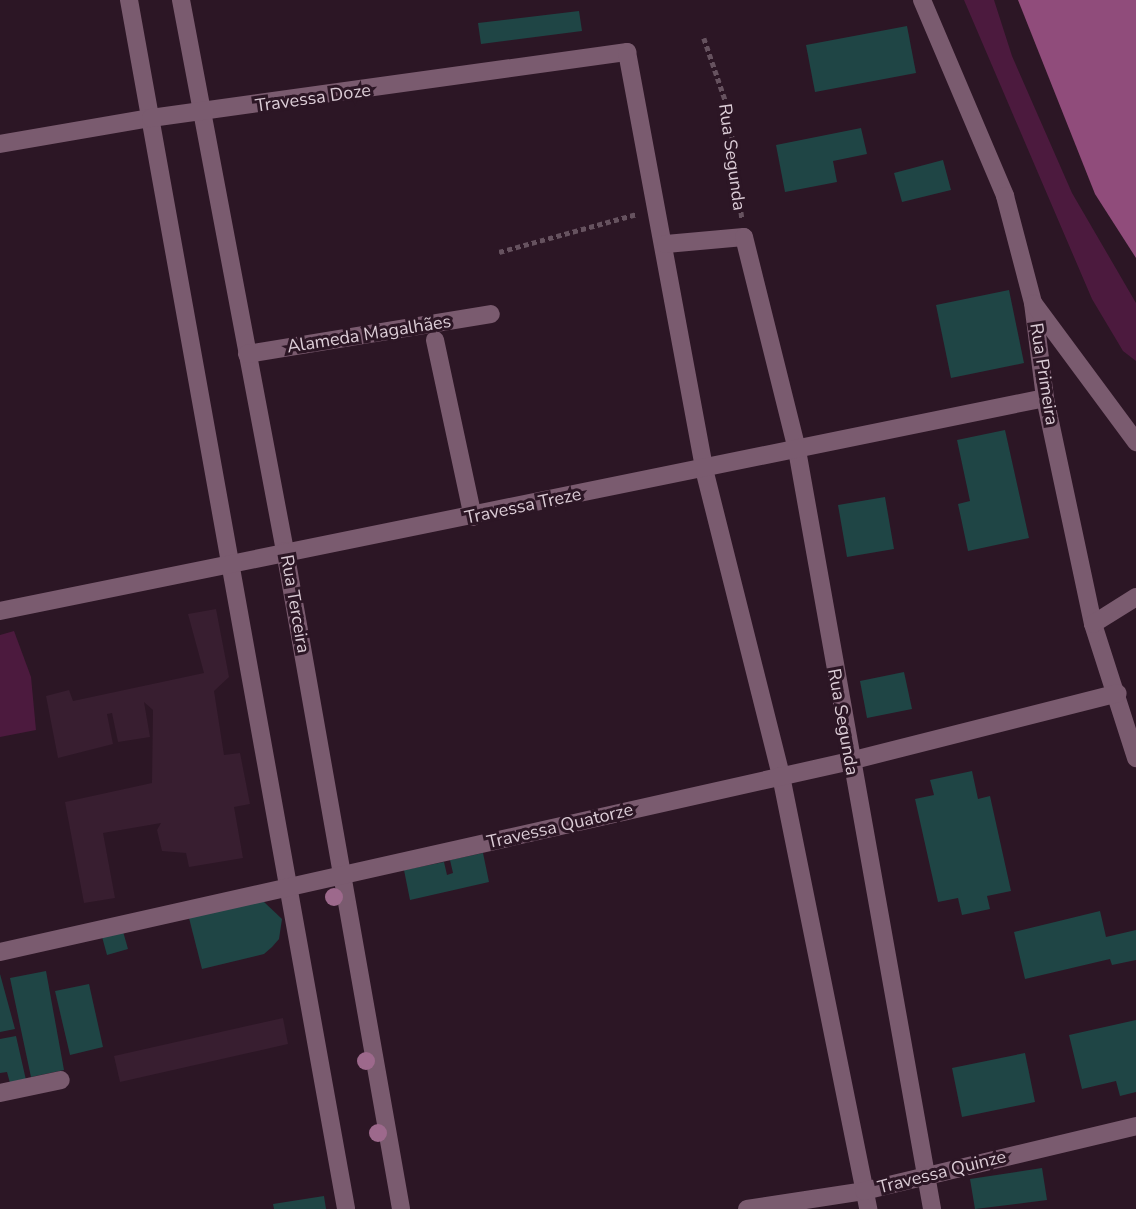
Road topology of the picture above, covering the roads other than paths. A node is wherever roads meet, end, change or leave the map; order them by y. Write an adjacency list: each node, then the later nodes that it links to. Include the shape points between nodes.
1 (129, 0): 5 (street)
2 (181, 0): 4 (street, Rua Terceira)
3 (922, 0): 8 (street, Rua Primeira, via 1005,196)
4 (204, 114): 5 (street, Travessa Doze); 7 (street, Travessa Doze, via 627,51); 11 (street, Rua Terceira)
5 (151, 118): 6 (street, Travessa Doze); 18 (street)
6 (0, 144)
7 (666, 244): 14 (street, Rua Segunda, via 744,237); 15 (street)
8 (1033, 303): 12 (street, Rua Primeira); 13 (street)
9 (491, 314): 11 (street, Alameda Magalhães)
10 (435, 340): 16 (street)
11 (247, 354): 17 (street, Rua Terceira)
12 (1045, 398): 14 (street, Travessa Treze); 21 (street, Rua Primeira)
13 (1136, 442)
14 (797, 450): 15 (street, Travessa Treze); 24 (street, Rua Segunda)
15 (704, 469): 16 (street, Travessa Treze); 25 (street)
16 (473, 517): 17 (street, Travessa Treze)
17 (285, 551): 18 (street, Travessa Treze); 26 (street, Rua Terceira)
18 (227, 564): 20 (street, Travessa Treze); 27 (street)
19 (1136, 597): 21 (street)
20 (0, 611)
21 (1093, 624): 22 (street, Rua Primeira)
22 (1118, 693): 23 (street, Rua Primeira); 24 (street, Travessa Quatorze)
23 (1136, 758)
24 (850, 761): 25 (street, Travessa Quatorze); 32 (street, Rua Segunda)
25 (781, 776): 26 (street, Travessa Quatorze); 33 (street)
26 (344, 875): 27 (street, Travessa Quatorze); 35 (street, Rua Terceira)
27 (285, 887): 28 (street, Travessa Quatorze); 34 (street)
28 (0, 952)
29 (61, 1080): 30 (street)
30 (0, 1093)
31 (1136, 1126): 32 (street, Travessa Quinze)
32 (923, 1175): 33 (street, Travessa Quinze); 37 (street, Rua Segunda)
33 (867, 1200): 36 (street, Travessa Quinze)
34 (346, 1209)
35 (401, 1209)
36 (747, 1209)
37 (932, 1209)

